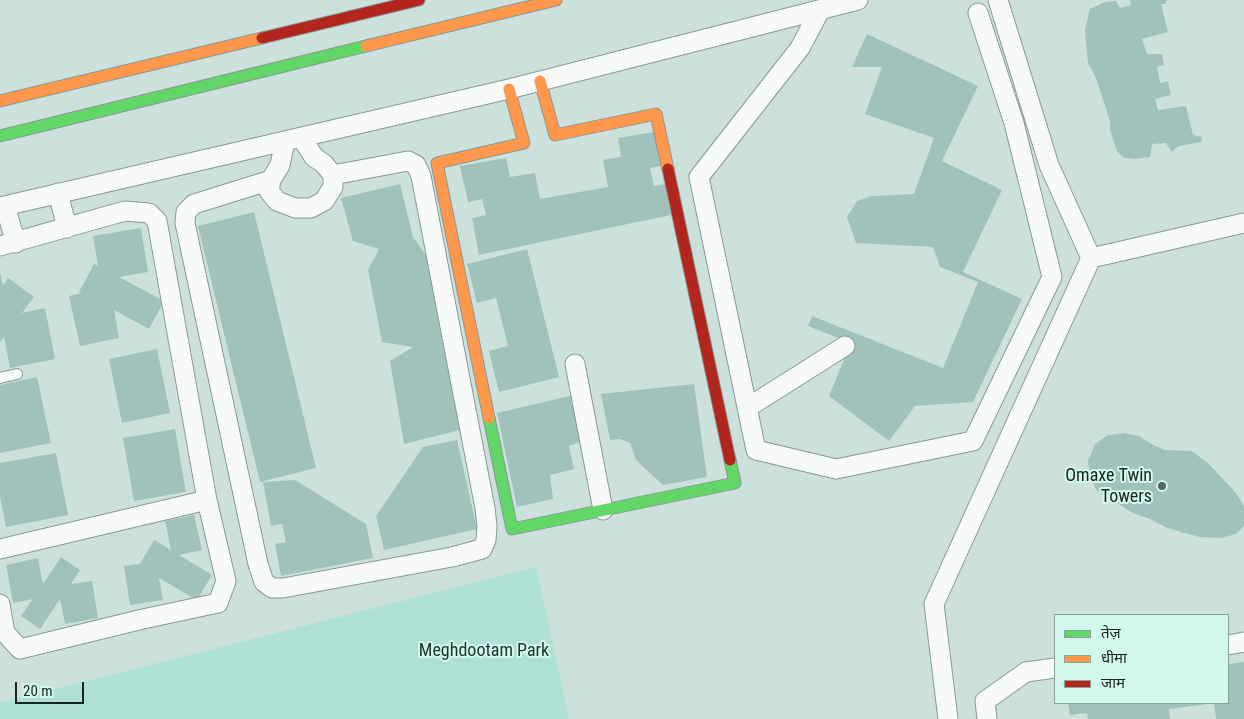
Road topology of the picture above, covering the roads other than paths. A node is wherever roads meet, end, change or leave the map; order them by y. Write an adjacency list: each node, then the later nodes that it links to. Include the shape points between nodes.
1 (418, 0): 9 (street)
2 (556, 0): 11 (street)
3 (858, 0): 5 (street)
4 (998, 0): 21 (street, via 1049,165)
5 (820, 10): 7 (street); 26 (street, via 800,48 699,177)
6 (978, 13): 26 (street, via 1014,123 1052,277 973,441 836,469 756,450)
7 (540, 81): 8 (street); 10 (street)
8 (508, 89): 12 (street); 13 (street)
9 (0, 101)
10 (555, 135): 13 (street); 28 (street, via 656,114 735,483)
11 (0, 136)
12 (293, 139): 14 (street); 15 (street); 16 (street)
13 (524, 142): 28 (street, via 438,163 512,529)
14 (333, 175): 15 (street, via 333,187 324,201 312,208 295,208 277,201 269,192); 15 (street, via 408,161 416,165 421,176 485,508 486,540 482,549 452,557 283,588 272,588 264,582 258,564 185,223 186,212 194,204)
15 (271, 180)
16 (58, 193): 17 (street); 19 (street)
17 (2, 206): 20 (street)
18 (1244, 223): 21 (street)
19 (67, 228): 20 (street); 27 (street, via 126,211 149,213 157,221)
20 (8, 244)
21 (1091, 258): 34 (street, via 934,604)
22 (845, 346): 26 (street)
23 (575, 364): 28 (street)
24 (17, 374): 25 (lane)
25 (0, 378)
26 (748, 408)
27 (207, 500): 29 (street); 30 (street, via 226,581 218,603 20,649 5,633)
28 (603, 510)
29 (0, 549)
30 (0, 604)
31 (1244, 642): 32 (street)
32 (1229, 644)
33 (1054, 668): 35 (street, via 1026,672 985,701)
34 (948, 719)
35 (987, 719)

